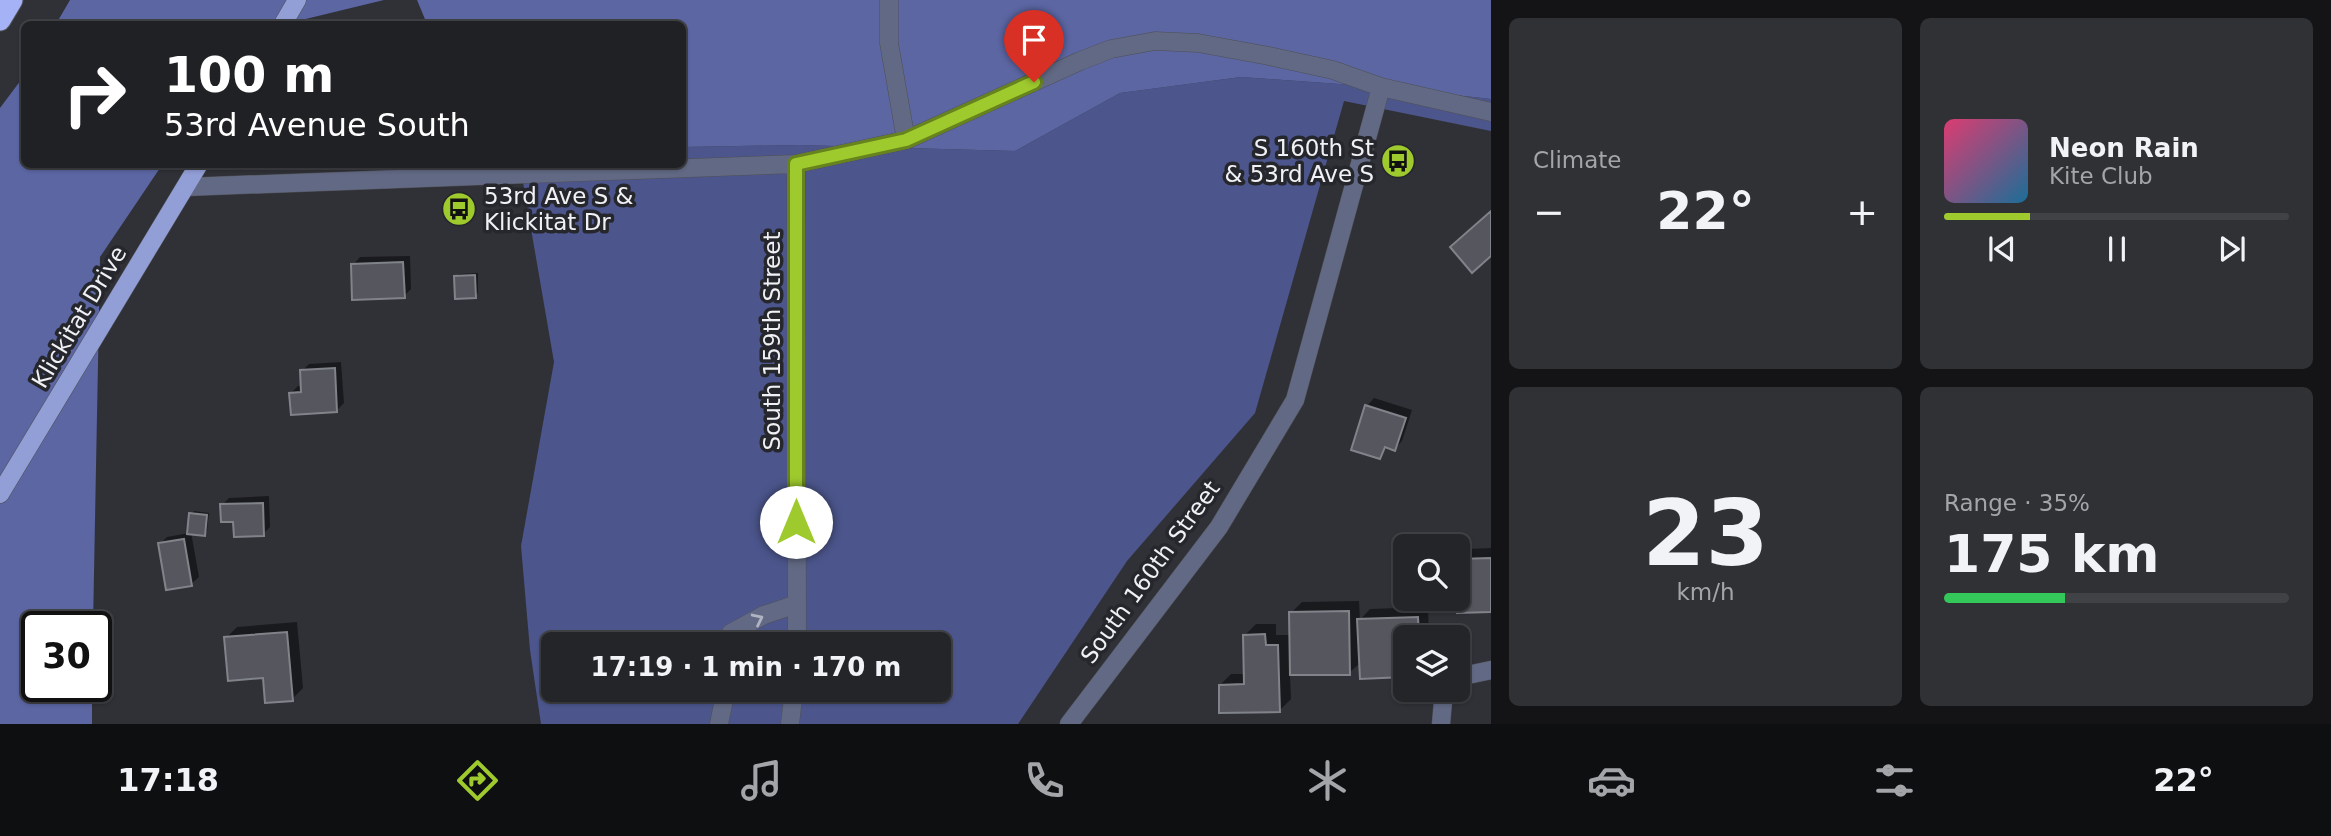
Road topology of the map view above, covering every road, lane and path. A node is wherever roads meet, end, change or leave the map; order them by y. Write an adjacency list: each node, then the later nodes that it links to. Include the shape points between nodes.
1 (12, 0): 4 (highway)
2 (297, 0): 5 (main road)
3 (889, 0): 8 (street, via 889,43)
4 (0, 20)
5 (285, 21)
6 (1381, 87): 7 (street); 8 (street, via 1333,70 1269,56 1198,43 1155,41 1111,49 1080,61); 23 (street, South 160th Street, via 1294,400 1219,527)
7 (1491, 112)
8 (906, 140): 9 (street)
9 (796, 164): 11 (street); 13 (street, South 159th Street)
10 (197, 168): 11 (main road, Klickitat Drive)
11 (186, 187): 12 (main road, Klickitat Drive)
12 (0, 494)
13 (797, 604): 14 (street, one-way to 13); 15 (street, South 159th Street)
14 (733, 632)
15 (797, 632)
16 (1491, 670): 17 (street)
17 (1470, 674)
18 (724, 702): 21 (street)
19 (793, 702): 22 (street)
20 (1443, 702): 24 (street)
21 (719, 724)
22 (790, 724)
23 (1069, 724)
24 (1441, 724)

